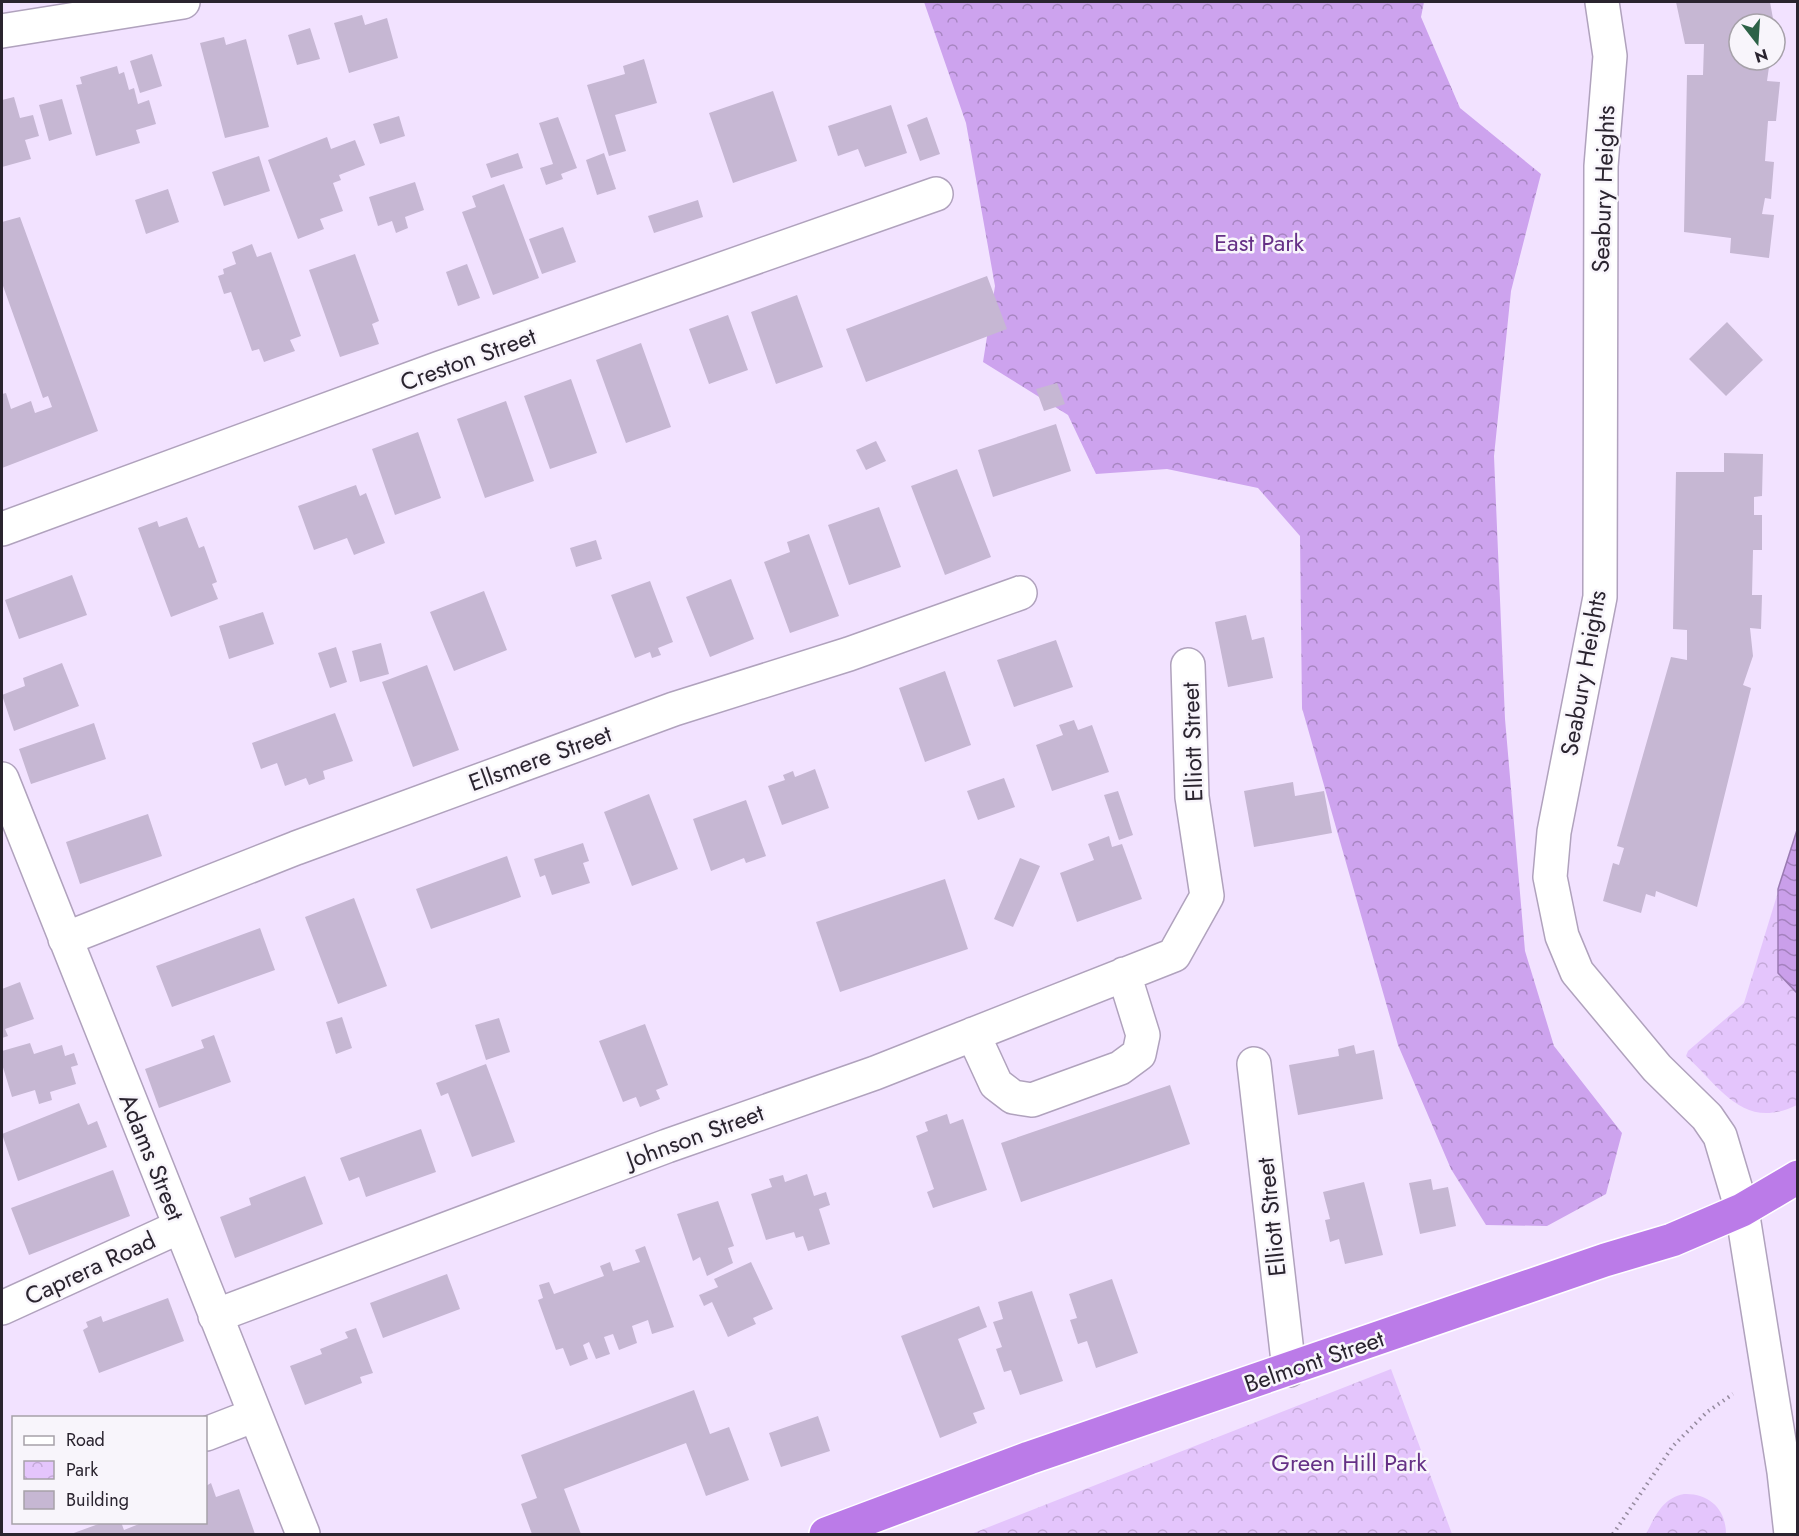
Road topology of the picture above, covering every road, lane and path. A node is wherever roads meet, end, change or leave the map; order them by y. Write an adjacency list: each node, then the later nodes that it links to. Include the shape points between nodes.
1 (183, 2): 3 (street)
2 (1602, 2): 16 (street, Seabury Heights, via 1610,56 1600,166 1600,597 1556,821 1550,878 1562,936 1577,972 1657,1068 1714,1127)
3 (125, 7): 4 (street)
4 (2, 31)
5 (936, 194): 6 (street, Creston Street, via 440,368)
6 (2, 529)
7 (1020, 593): 10 (street, Ellsmere Street, via 849,654 674,709 296,848)
8 (1188, 664): 11 (street, Elliott Street, via 1192,797 1207,896)
9 (2, 779): 10 (street, Adams Street)
10 (65, 939): 17 (street, Adams Street)
11 (1174, 955): 12 (street, Johnson Street)
12 (1124, 974): 13 (street, Johnson Street); 13 (street, via 1143,1035 1139,1054 1120,1068 1032,1100 1013,1097 996,1084)
13 (973, 1034): 19 (street, Johnson Street)
14 (1254, 1064): 20 (street, Elliott Street)
15 (1797, 1177): 16 (highway, Belmont Street)
16 (1742, 1210): 20 (highway, Belmont Street, via 1664,1243); 27 (street, Seabury Heights)
17 (179, 1227): 18 (street, Caprera Road); 19 (street, Adams Street)
18 (2, 1308)
19 (215, 1316): 22 (street, Adams Street)
20 (1289, 1370): 25 (highway, Belmont Street, via 1029,1458)
21 (1733, 1394): 26 (path, via 1707,1412 1673,1446)
22 (255, 1415): 23 (street); 24 (street, Adams Street)
23 (207, 1434)
24 (303, 1534)
25 (826, 1534)
26 (1613, 1534)
27 (1791, 1534)

